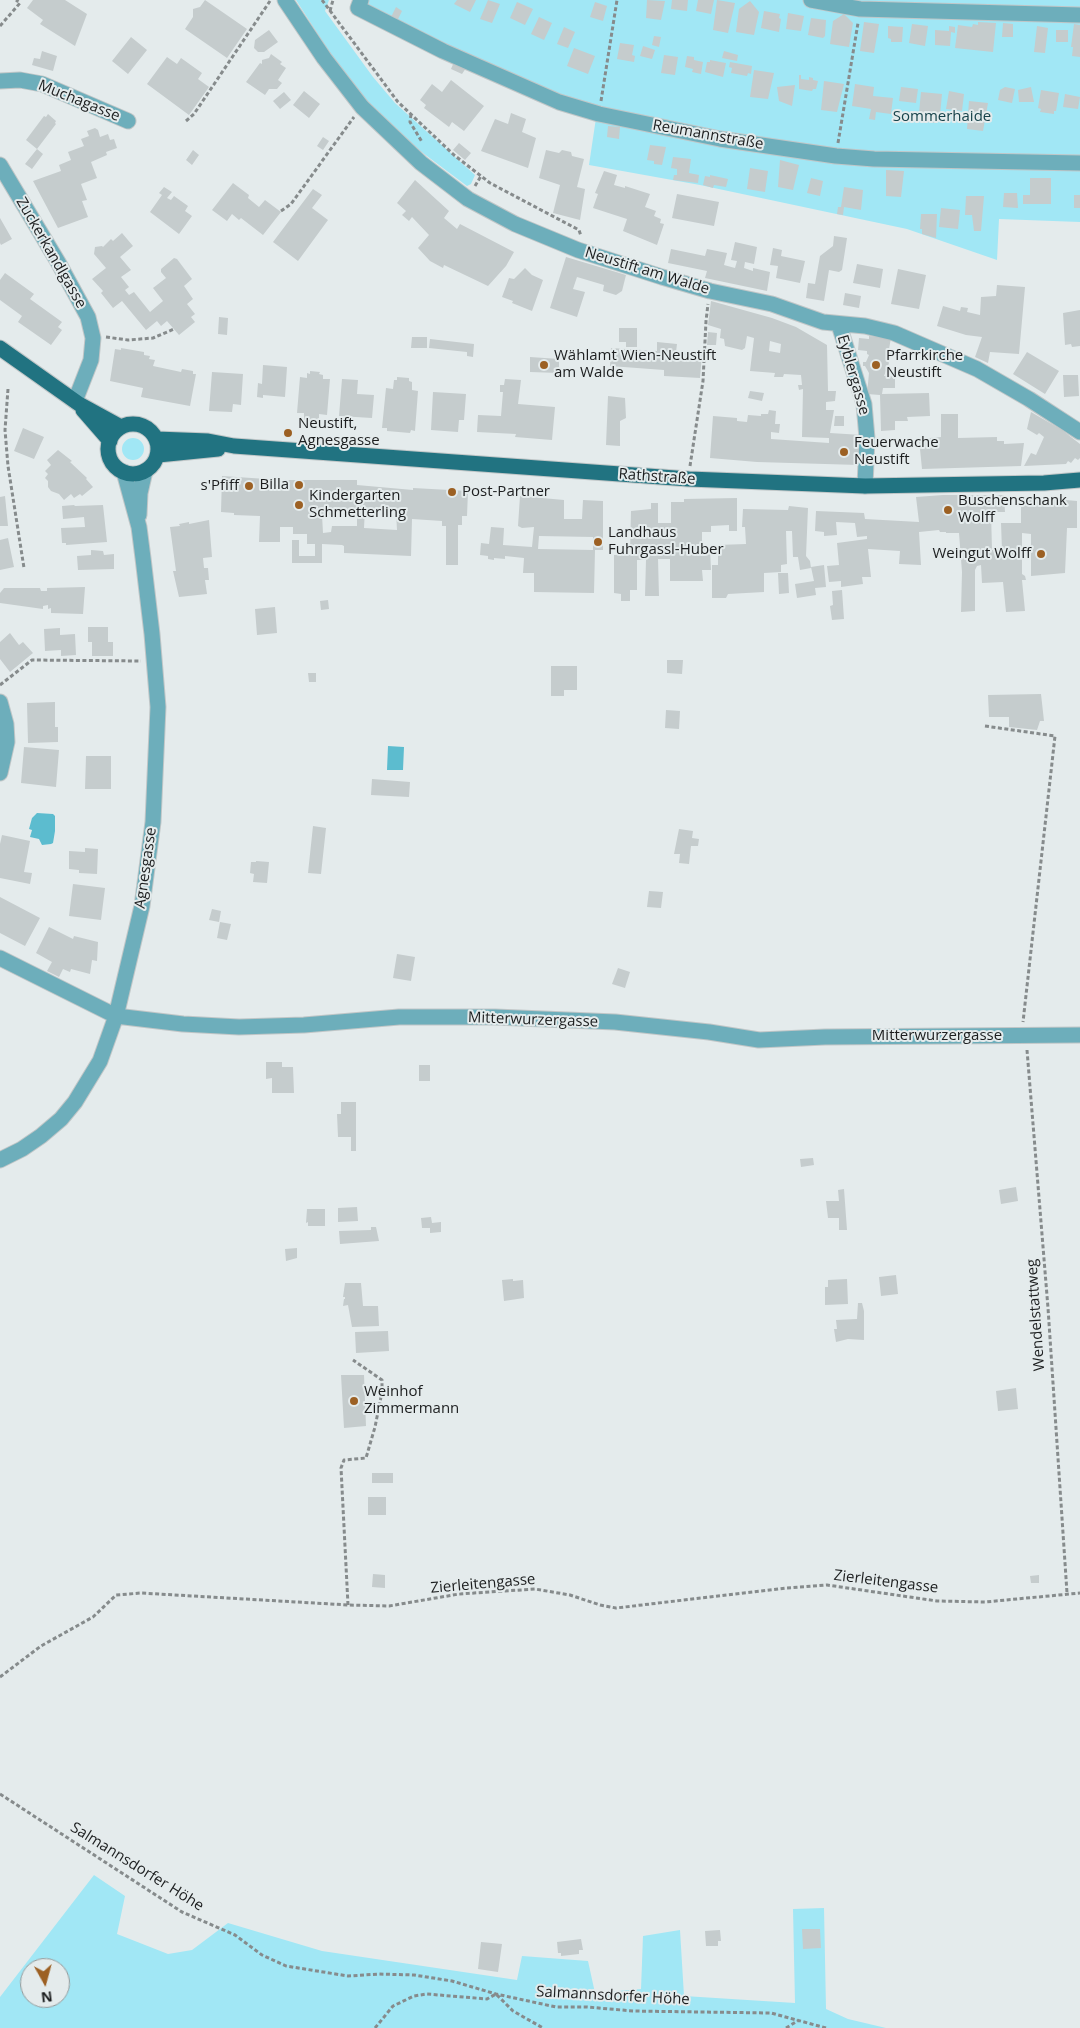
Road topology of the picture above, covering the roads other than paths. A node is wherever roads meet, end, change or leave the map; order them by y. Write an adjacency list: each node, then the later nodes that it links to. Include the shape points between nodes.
1 (285, 0): 9 (street, Neustift am Walde, via 362,107 421,163 468,200 578,250 710,291 772,304)
2 (812, 0): 4 (street, via 860,9)
3 (360, 4): 7 (street, Reumannstraße, via 443,51 559,102 599,114 720,139 836,156)
4 (1080, 15)
5 (0, 81): 6 (street, Muchagasse, via 42,84)
6 (128, 121)
7 (1080, 163)
8 (0, 165): 11 (street, Zuckerkandlgasse, via 88,317 93,338 91,360)
9 (839, 325): 13 (street, Neustift am Walde, via 864,326 894,333 977,369); 21 (street, Eyblergasse, via 865,413)
10 (0, 348): 11 (main road)
11 (77, 403): 12 (main road); 15 (main road)
12 (121, 427): 14 (main road, via 141,426 150,430); 15 (main road)
13 (1080, 432)
14 (156, 439): 16 (main road, Rathstraße, via 201,440); 17 (main road)
15 (110, 441): 19 (main road, via 111,459)
16 (234, 446): 17 (main road, Rathstraße); 21 (main road, Rathstraße, via 689,479)
17 (158, 455): 18 (main road)
18 (145, 471): 19 (main road); 22 (street, Agnesgasse, via 140,493)
19 (124, 472): 22 (street, Agnesgasse)
20 (1080, 480): 21 (main road, Rathstraße)
21 (865, 486)
22 (139, 527): 26 (street, Agnesgasse, via 154,662 158,736 153,822 142,906)
23 (0, 702): 24 (street, via 7,742)
24 (0, 773)
25 (0, 958): 26 (street, Mitterwurzergasse)
26 (116, 1016): 27 (street, Mitterwurzergasse, via 183,1024 239,1026 399,1018 615,1022 759,1040); 28 (street, Agnesgasse, via 100,1061 75,1102 41,1136)
27 (1080, 1035)
28 (0, 1160)

